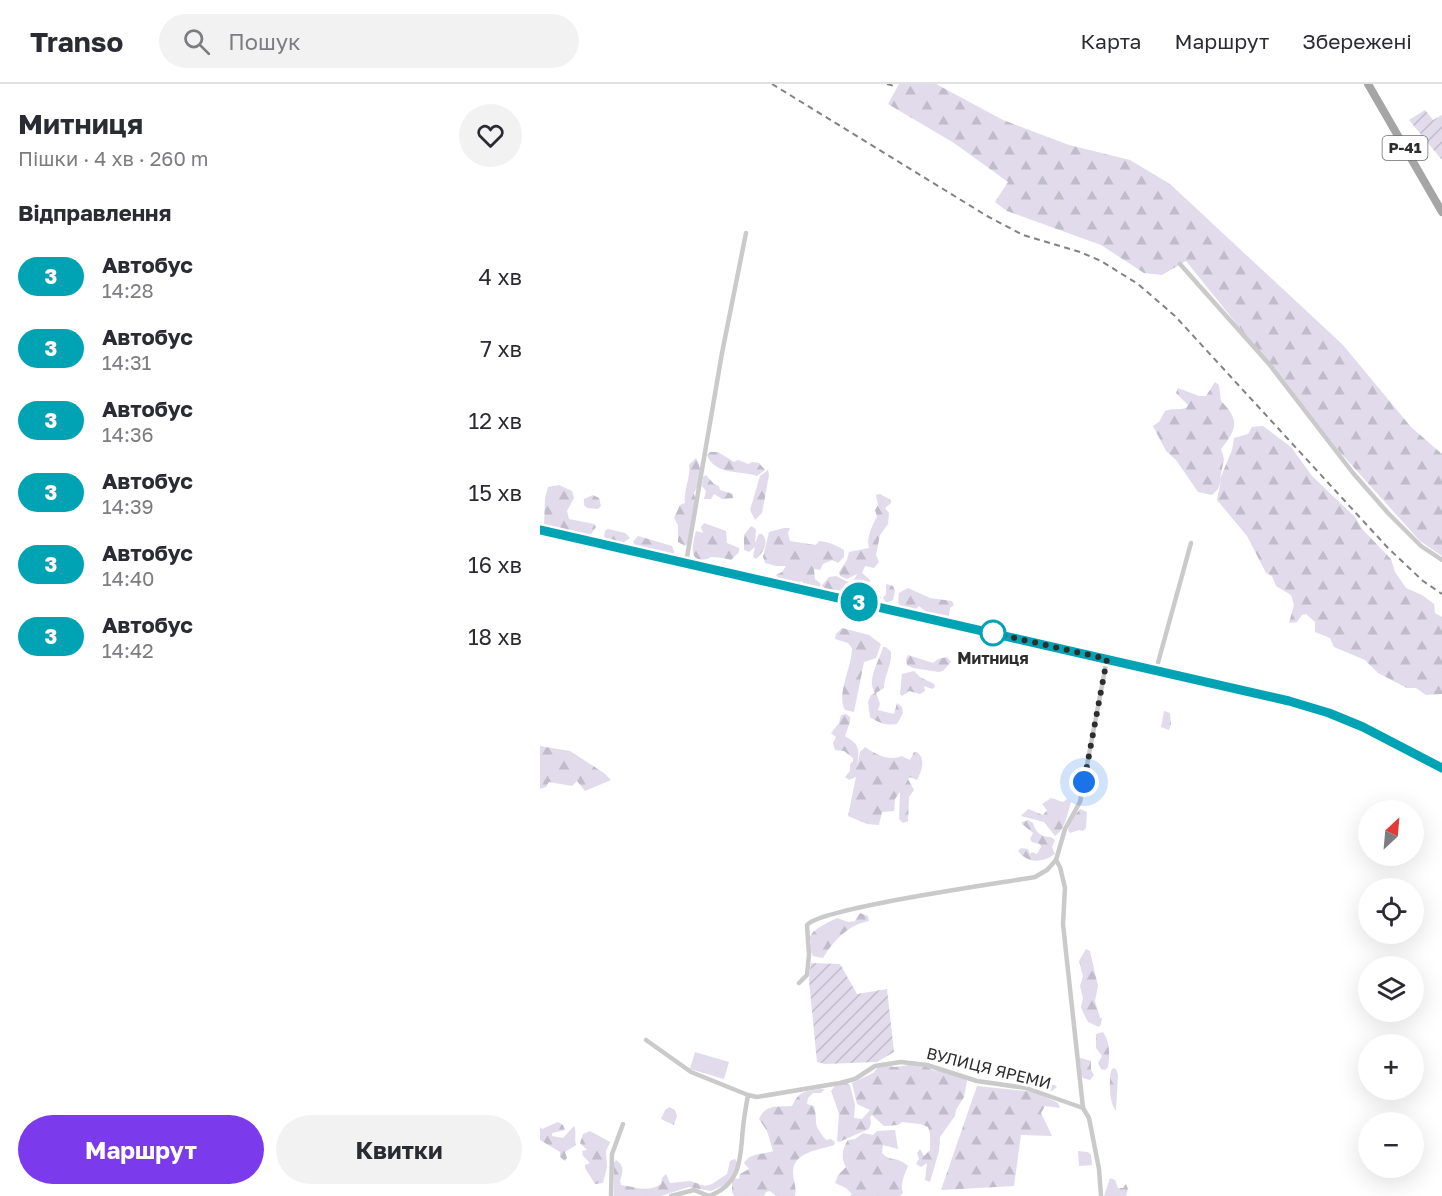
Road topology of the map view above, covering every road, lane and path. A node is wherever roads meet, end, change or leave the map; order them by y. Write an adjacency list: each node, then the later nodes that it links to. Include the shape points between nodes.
1 (1368, 84): 2 (main road, Р-41)
2 (1442, 212)
3 (746, 233): 8 (street)
4 (1180, 264): 7 (street, via 1269,364 1388,513 1421,546)
5 (540, 530): 8 (street)
6 (1191, 543): 10 (street)
7 (1442, 560)
8 (686, 563): 9 (street)
9 (1107, 659): 10 (street); 12 (street, via 1080,802 1065,829)
10 (1156, 670): 11 (street, via 1329,713)
11 (1442, 768)
12 (1056, 860): 13 (street, via 1035,877 847,910 811,920 807,925 807,975); 16 (street, via 1065,888 1065,943)
13 (799, 983)
14 (646, 1040): 15 (street, ВУЛИЦЯ ЯРЕМИ, via 691,1072)
15 (748, 1095): 16 (street, ВУЛИЦЯ ЯРЕМИ, via 840,1083 875,1066 915,1062 977,1081 1026,1088); 19 (street, via 740,1165 731,1181 709,1196 694,1190)
16 (1083, 1108): 20 (street, via 1089,1118)
17 (623, 1124): 18 (street, via 612,1154)
18 (611, 1196)
19 (671, 1196)
20 (1101, 1196)

